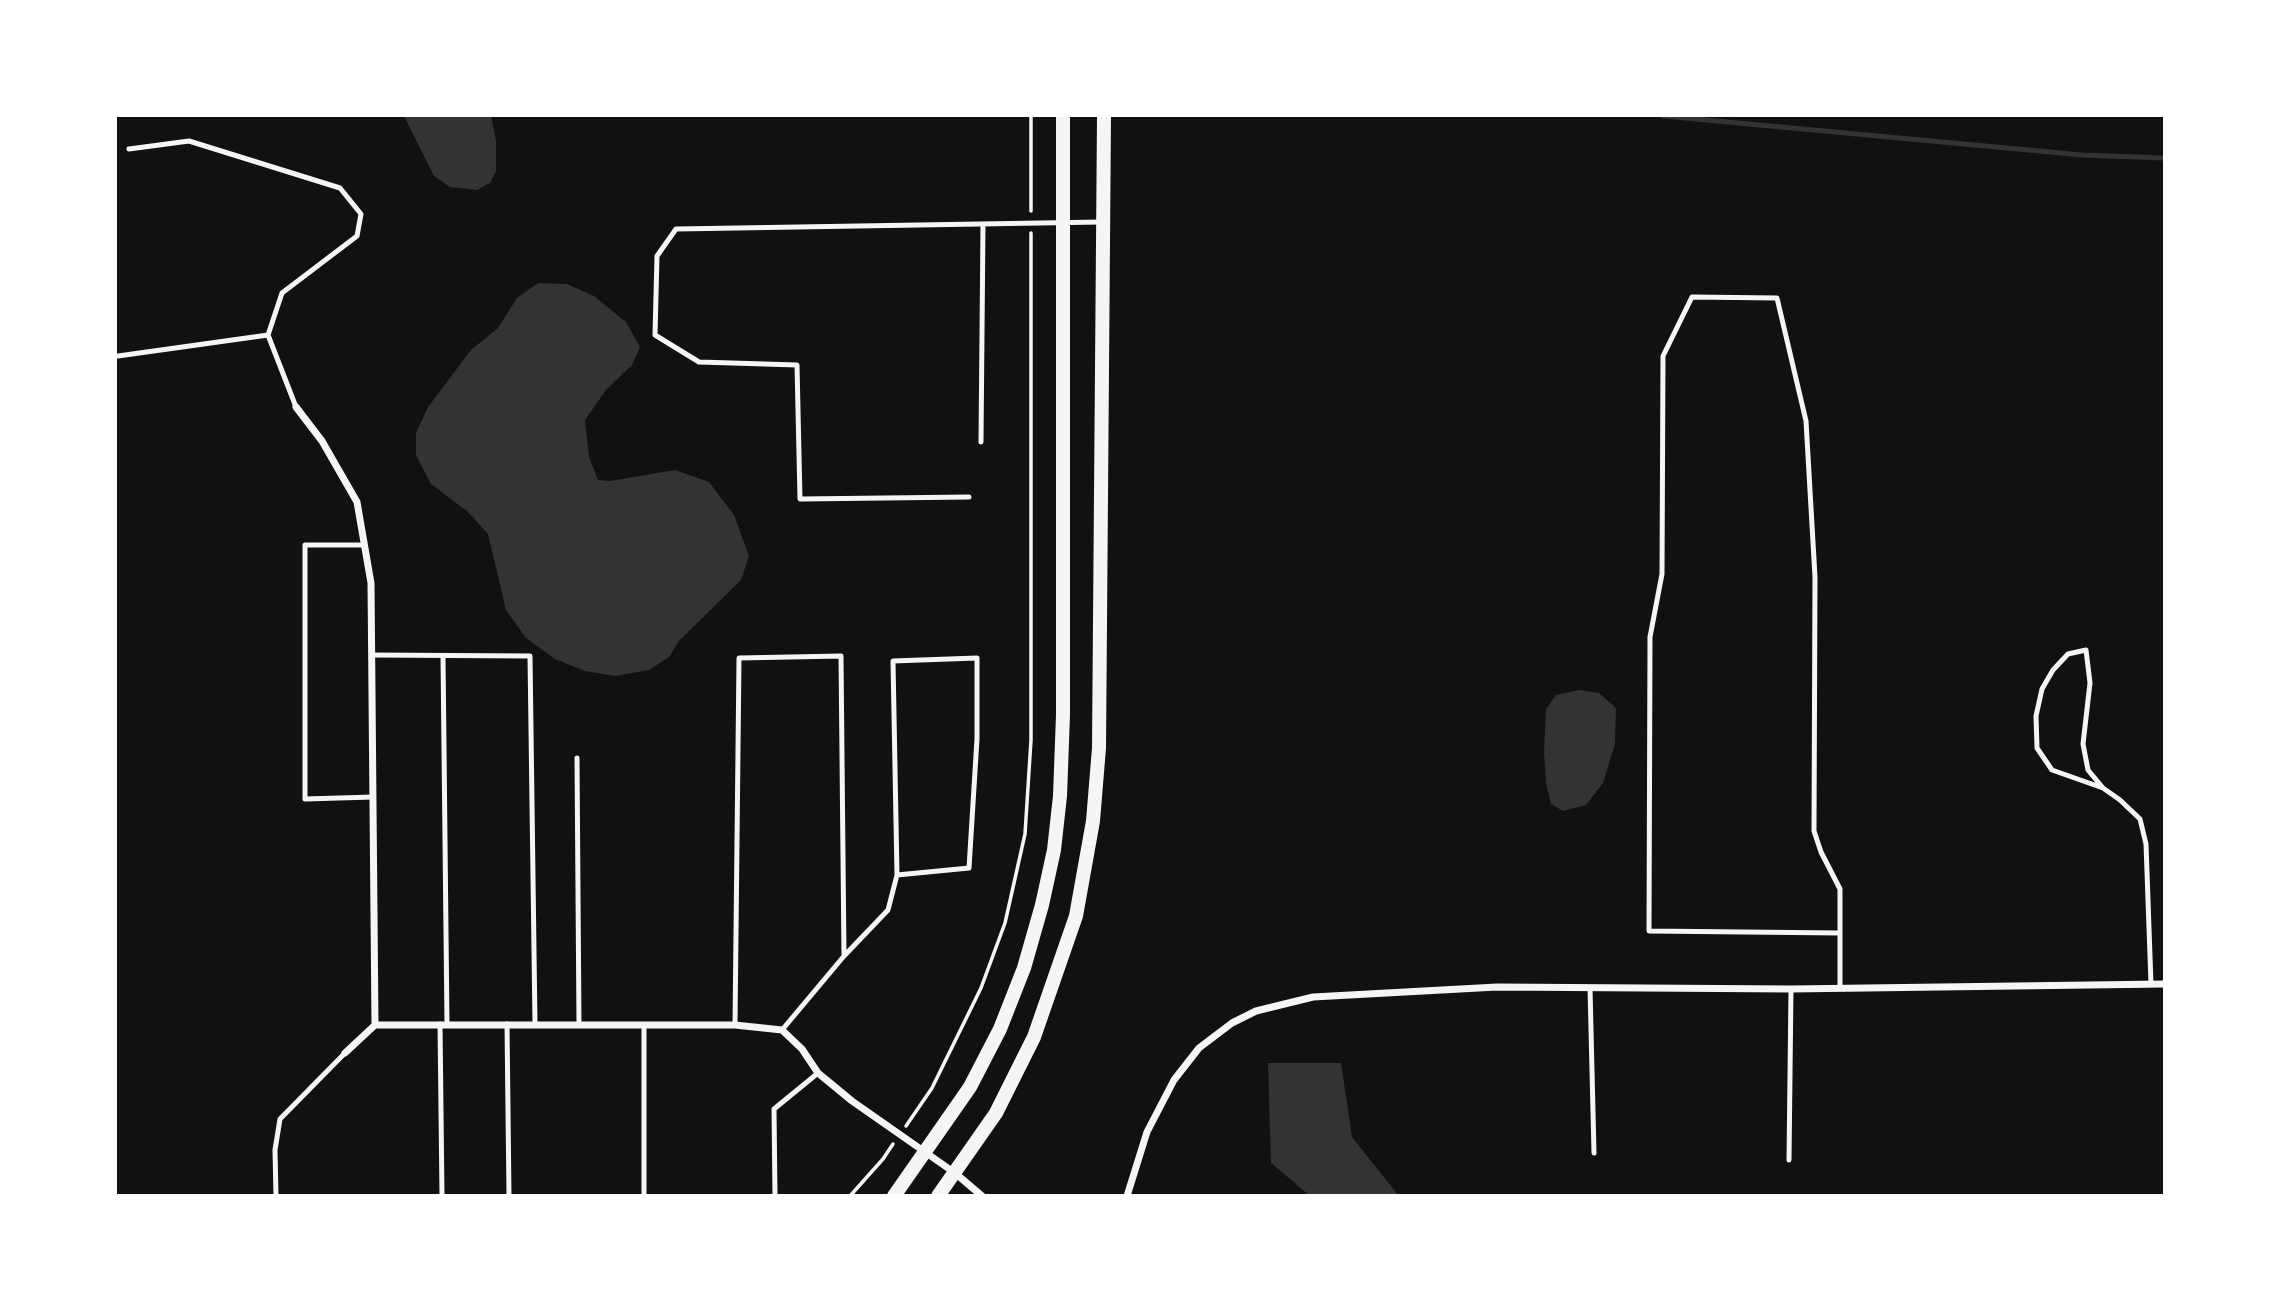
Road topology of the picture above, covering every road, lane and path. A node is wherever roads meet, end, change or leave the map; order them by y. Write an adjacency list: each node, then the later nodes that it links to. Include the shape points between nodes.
1 (1031, 116): 5 (path)
2 (1063, 116): 6 (main road)
3 (1104, 116): 7 (main road)
4 (129, 149): 10 (lane, via 189,141 340,188 361,214 357,236 282,293)
5 (1031, 205)
6 (1063, 222): 7 (lane); 8 (lane); 40 (main road, via 1063,715 1054,850 1024,968 1000,1029 970,1087)
7 (1104, 222): 44 (main road, via 1099,748 1093,821 1076,916 1034,1037 996,1112)
8 (983, 224): 13 (lane); 14 (lane, via 676,229 657,256 655,335 699,362 797,365 800,499)
9 (1031, 237): 39 (path, via 1031,740 1025,834 1005,923 981,988 933,1088)
10 (268, 335): 11 (lane); 12 (lane)
11 (118, 356)
12 (296, 407): 15 (street, via 322,441 357,502)
13 (981, 442)
14 (970, 497)
15 (365, 545): 16 (street, via 371,583); 20 (lane, via 305,545 305,799)
16 (372, 655): 17 (lane); 20 (street)
17 (443, 656): 29 (lane); 31 (lane, via 530,656)
18 (577, 758): 33 (lane)
19 (2102, 788): 19 (lane, via 2088,770 2083,744 2090,684 2086,650 2068,654 2042,689 2036,716 2037,748 2052,770); 24 (lane, via 2140,818 2146,844)
20 (373, 797): 32 (street)
21 (897, 874): 21 (lane, via 969,868 977,657 893,661); 23 (lane, via 888,911)
22 (1840, 933): 22 (lane, via 1840,889 1814,831 1815,577 1807,421 1777,298 1692,297 1662,356 1662,574 1650,637 1648,931); 27 (lane)
23 (844, 956): 35 (lane, via 841,656 739,658); 36 (lane)
24 (2151, 984): 25 (street); 27 (street)
25 (2165, 984)
26 (1590, 988): 28 (street); 41 (lane); 54 (street, via 1497,987 1313,997 1256,1011 1199,1048 1174,1080 1147,1132)
27 (1840, 988): 28 (street)
28 (1791, 989): 43 (lane)
29 (443, 1024): 30 (street); 32 (street); 46 (lane)
30 (508, 1024): 31 (street); 47 (lane)
31 (535, 1024): 33 (street)
32 (375, 1025): 37 (street)
33 (579, 1025): 34 (street)
34 (644, 1025): 35 (street); 48 (lane)
35 (735, 1026): 36 (street)
36 (782, 1030): 38 (street)
37 (345, 1053): 45 (lane, via 280,1119)
38 (818, 1073): 40 (street); 49 (lane, via 774,1109)
39 (915, 1113)
40 (926, 1153): 44 (street); 51 (main road)
41 (1594, 1153)
42 (883, 1159): 50 (path)
43 (1789, 1160)
44 (955, 1173): 52 (main road); 53 (street)
45 (276, 1195)
46 (442, 1195)
47 (509, 1195)
48 (644, 1195)
49 (775, 1195)
50 (849, 1195)
51 (894, 1195)
52 (938, 1195)
53 (982, 1195)
54 (1126, 1195)

